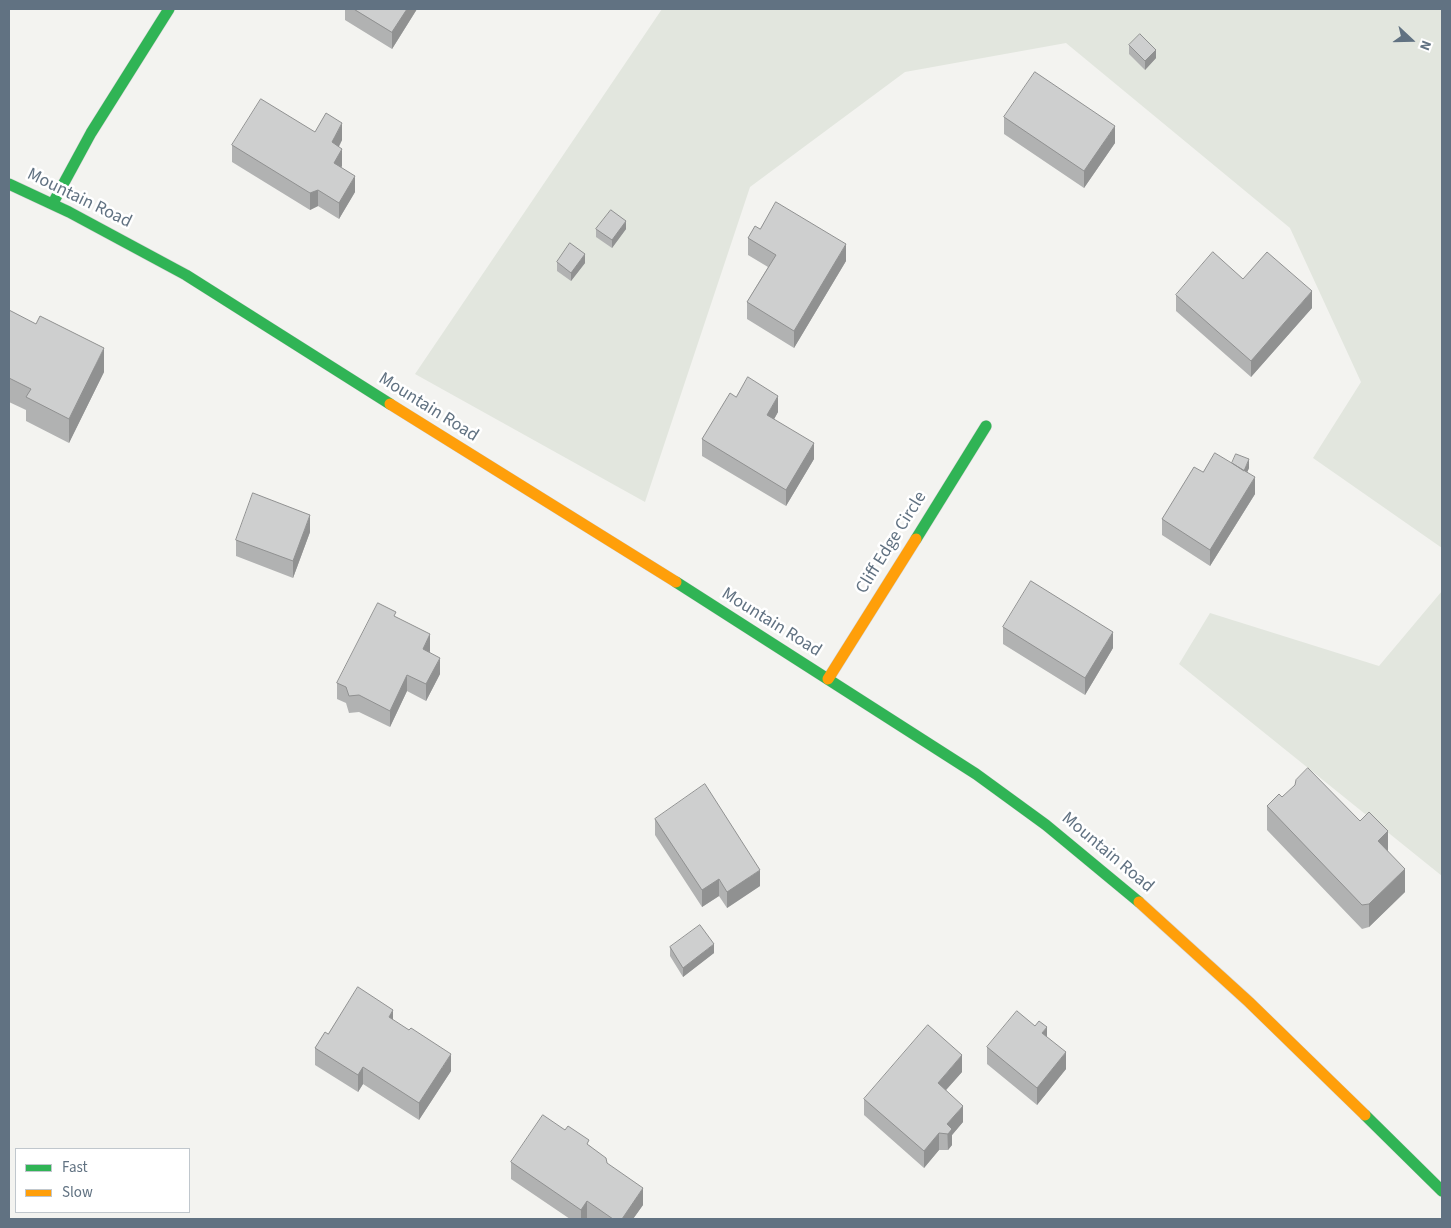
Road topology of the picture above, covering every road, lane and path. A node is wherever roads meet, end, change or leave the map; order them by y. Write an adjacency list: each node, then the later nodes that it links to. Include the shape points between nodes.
1 (169, 9): 3 (main road, via 91,134)
2 (9, 184): 3 (main road, Mountain Road)
3 (53, 203): 5 (main road, Mountain Road, via 211,290)
4 (986, 426): 5 (main road, Cliff Edge Circle)
5 (828, 679): 6 (main road, Mountain Road, via 990,784 1052,830 1264,1015)
6 (1442, 1191)

